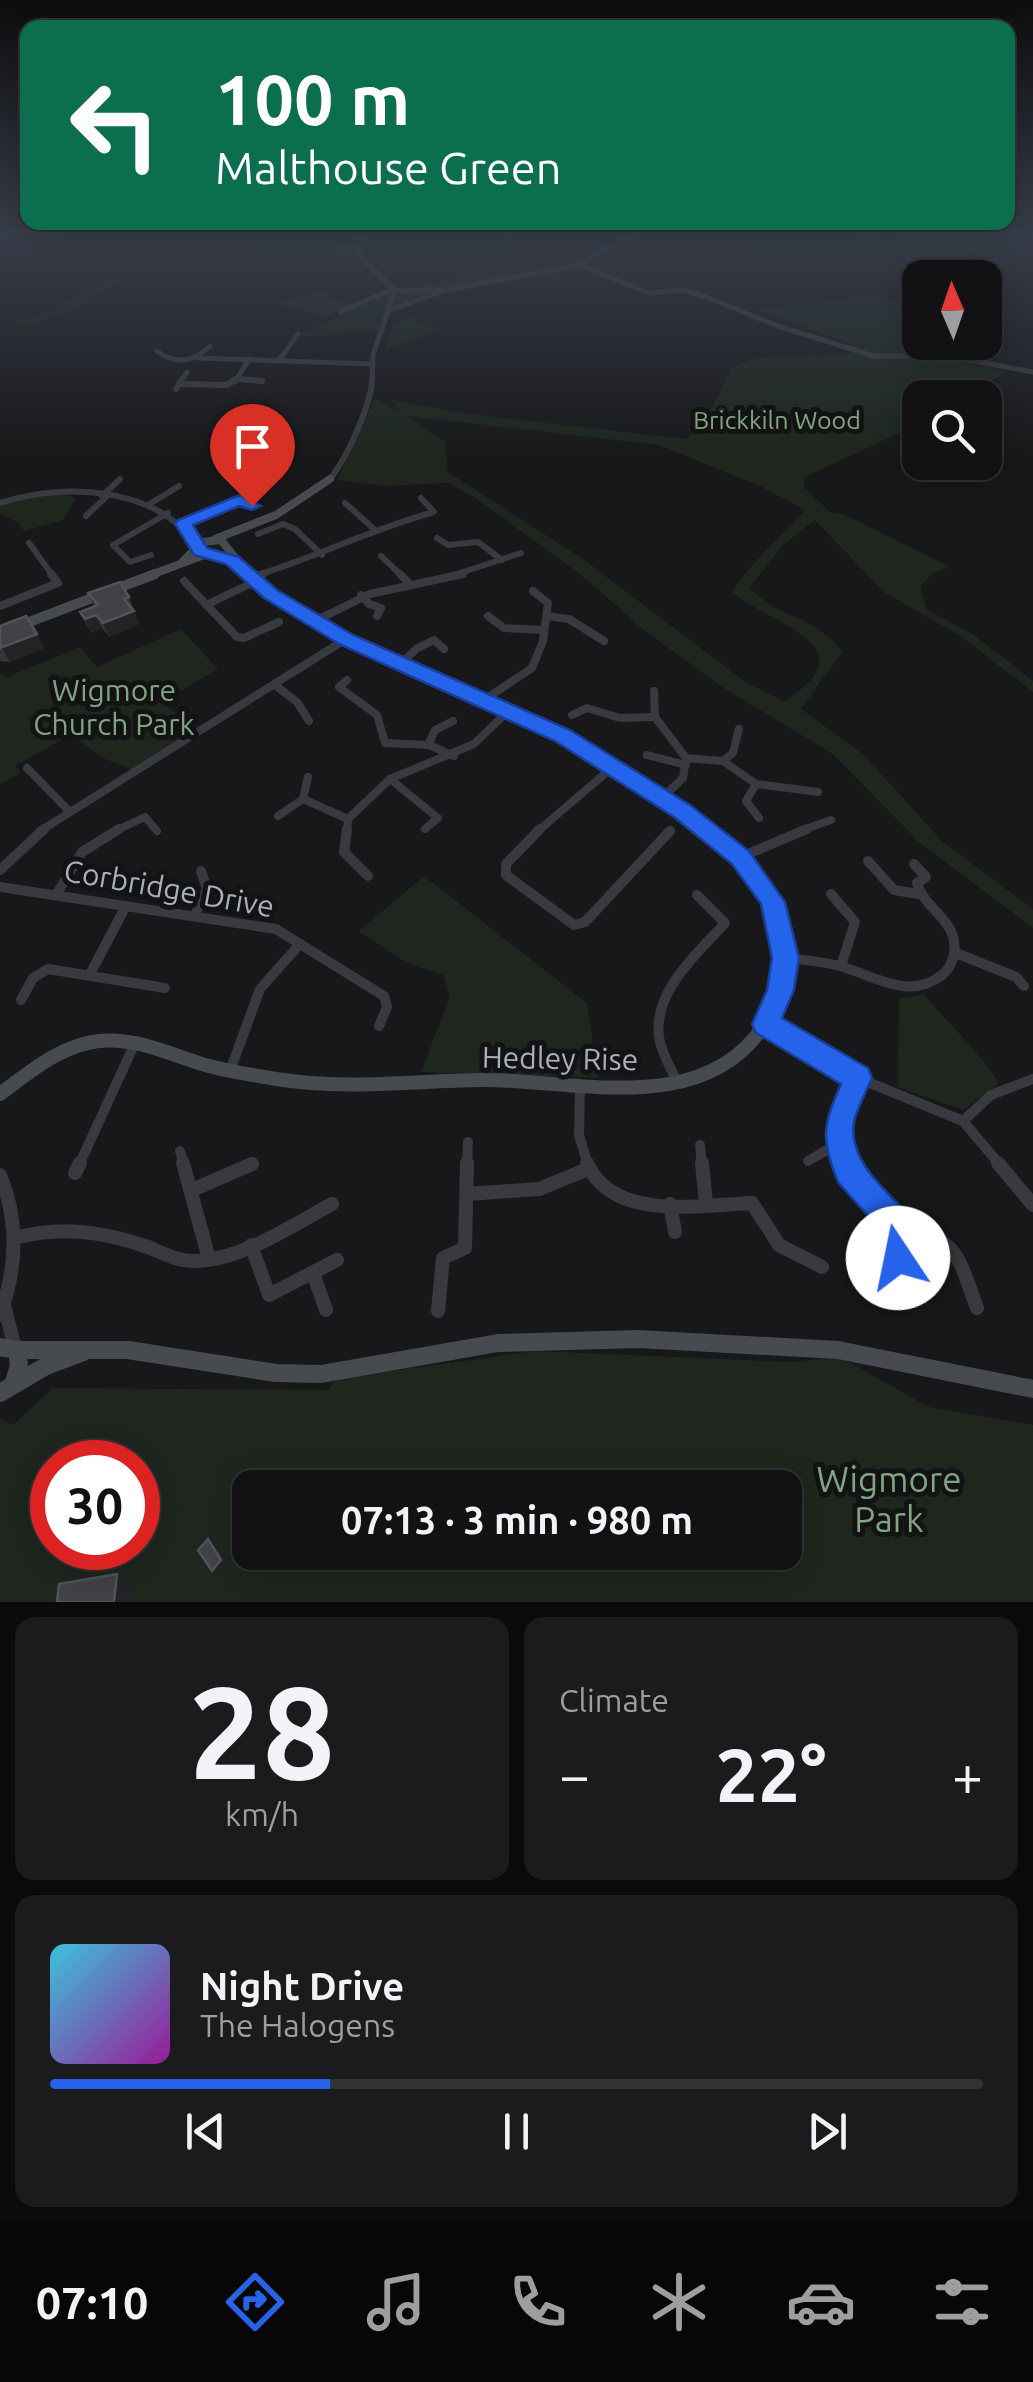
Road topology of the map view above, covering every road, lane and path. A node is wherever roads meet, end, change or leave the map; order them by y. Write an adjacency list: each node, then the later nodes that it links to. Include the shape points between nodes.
1 (348, 307): 6 (street)
2 (391, 307): 5 (street)
3 (400, 307): 5 (street)
4 (732, 307): 15 (street, via 874,356 946,356)
5 (391, 310): 13 (street)
6 (340, 312)
7 (298, 334): 12 (street)
8 (210, 346): 10 (street)
9 (157, 351): 10 (street, via 178,360)
10 (197, 358): 11 (street)
11 (249, 359): 12 (street); 16 (street)
12 (279, 360): 13 (street)
13 (373, 364): 19 (street, via 372,397 347,458)
14 (187, 372): 16 (street, via 178,387)
15 (1033, 372)
16 (235, 379): 17 (street)
17 (262, 381)
18 (120, 479): 21 (street)
19 (330, 479): 35 (street)
20 (179, 486): 25 (street)
21 (104, 497): 24 (street, via 36,492); 25 (street); 28 (street)
22 (420, 498): 30 (street, via 434,512)
23 (345, 502): 30 (street)
24 (0, 503)
25 (148, 504): 27 (street)
26 (252, 506): 29 (street, via 240,500)
27 (168, 512): 29 (street); 39 (street, via 113,545 130,562)
28 (86, 516)
29 (184, 524): 31 (street)
30 (374, 529): 38 (street)
31 (192, 533): 35 (street); 36 (street)
32 (258, 534): 38 (street, via 284,524)
33 (437, 538): 41 (street, via 448,545 469,534)
34 (29, 542): 46 (street)
35 (219, 542): 36 (street); 42 (street, Hedley Rise)
36 (204, 550): 42 (street, Hedley Rise); 59 (street)
37 (521, 553): 41 (street)
38 (322, 554): 43 (street)
39 (152, 555)
40 (382, 556): 45 (street)
41 (502, 560): 45 (street)
42 (232, 561): 43 (street, Hedley Rise)
43 (252, 580): 50 (street); 56 (street, Hedley Rise)
44 (184, 581): 50 (street)
45 (408, 582): 49 (street)
46 (58, 584): 47 (street); 51 (street)
47 (64, 592)
48 (534, 592): 55 (street, via 548,604)
49 (361, 595): 53 (street); 56 (street)
50 (206, 605): 57 (street, via 236,637)
51 (0, 606)
52 (393, 606): 53 (street)
53 (379, 612)
54 (488, 616): 58 (street, via 504,628)
55 (547, 616): 58 (street); 61 (street, via 570,619)
56 (316, 621): 60 (street, Hedley Rise)
57 (279, 622)
58 (543, 630): 67 (street, via 527,674)
59 (0, 633)
60 (346, 639): 63 (street, Hedley Rise); 65 (street)
61 (604, 641)
62 (444, 650): 63 (street, via 434,640)
63 (402, 663): 67 (street, Hedley Rise)
64 (347, 680): 74 (street, via 339,687 377,715 384,743)
65 (275, 684): 71 (street); 87 (street)
66 (654, 692): 70 (street)
67 (484, 700): 68 (street, Hedley Rise)
68 (508, 711): 76 (street); 79 (street, Hedley Rise)
69 (572, 714): 70 (street, via 586,708 609,717)
70 (655, 717): 78 (street)
71 (309, 721)
72 (453, 722): 74 (street, via 436,730)
73 (740, 729): 77 (street, via 733,753)
74 (429, 743): 76 (street)
75 (647, 755): 78 (street)
76 (454, 756): 82 (street)
77 (723, 761): 78 (street); 83 (street)
78 (686, 762): 85 (street, via 683,778)
79 (614, 766): 85 (street, Hedley Rise); 93 (street, via 539,830 506,864 506,874 574,925 586,922)
80 (28, 768): 87 (street)
81 (308, 777): 86 (street)
82 (390, 779): 90 (street); 92 (street, via 438,818)
83 (756, 784): 84 (street); 89 (street, via 746,801)
84 (818, 792)
85 (662, 798): 95 (street, Hedley Rise)
86 (303, 799): 88 (street); 90 (street)
87 (70, 812): 98 (street)
88 (278, 816)
89 (759, 818)
90 (348, 819): 100 (street, via 344,852)
91 (832, 820): 95 (street)
92 (425, 829)
93 (670, 830)
94 (157, 831): 102 (street, via 145,818 135,819 82,852)
95 (741, 858): 110 (street, Hedley Rise, via 773,902)
96 (868, 862): 104 (street, via 894,890)
97 (914, 864): 104 (street, via 926,877 917,883)
98 (0, 870)
99 (201, 871): 107 (street, via 207,889)
100 (368, 876)
101 (0, 888): 102 (street, Corbridge Drive)
102 (56, 894): 106 (street, Corbridge Drive)
103 (831, 894): 111 (street, via 855,922)
104 (918, 894): 109 (street, via 953,933)
105 (697, 896): 122 (street, via 725,923 662,1003 660,1038)
106 (126, 906): 107 (street, Corbridge Drive); 112 (street)
107 (195, 915): 108 (street, Corbridge Drive, via 276,929)
108 (300, 944): 117 (street, via 384,996 387,1007); 119 (street, Corbridge Drive, via 260,990)
109 (956, 953): 111 (street, via 945,974 905,989); 113 (street)
110 (786, 958): 111 (street); 116 (street, Hedley Rise)
111 (842, 966)
112 (90, 974): 114 (street); 115 (street, via 48,969 33,978)
113 (1024, 986)
114 (165, 988)
115 (20, 1000)
116 (766, 1024): 120 (street); 122 (street, Hedley Rise, via 709,1071)
117 (378, 1026)
118 (136, 1041): 119 (street, Hedley Rise); 124 (street, Hedley Rise, via 96,1041 54,1055); 133 (street)
119 (230, 1071): 123 (street, Hedley Rise, via 360,1088 486,1080)
120 (858, 1078): 125 (street); 127 (street)
121 (1033, 1079): 125 (street, via 991,1095)
122 (678, 1082): 123 (street, Hedley Rise, via 629,1090)
123 (580, 1087): 132 (street, via 580,1141)
124 (0, 1094)
125 (963, 1120): 140 (street)
126 (468, 1142): 136 (street)
127 (839, 1143): 130 (street); 141 (street, via 849,1171)
128 (700, 1145): 137 (street)
129 (180, 1151): 135 (street)
130 (808, 1161)
131 (252, 1164): 135 (street)
132 (588, 1168): 136 (street, via 539,1188); 139 (street, via 618,1198)
133 (75, 1173)
134 (2, 1184): 143 (street, via 13,1210)
135 (192, 1190): 145 (street)
136 (467, 1194): 153 (street, via 465,1248 443,1258)
137 (706, 1203): 139 (street); 147 (street, via 752,1203 762,1226 792,1258)
138 (332, 1204): 144 (street)
139 (670, 1204): 142 (street)
140 (1033, 1204)
141 (903, 1231): 149 (street, via 896,1247); 150 (street, via 931,1231 949,1242)
142 (674, 1232)
143 (14, 1238): 145 (street, via 61,1226 181,1260); 151 (street)
144 (251, 1245): 145 (street); 148 (street, via 269,1295)
145 (209, 1259)
146 (337, 1260): 148 (street)
147 (822, 1267)
148 (312, 1273): 152 (street)
149 (906, 1275)
150 (978, 1308)
151 (2, 1310): 154 (street)
152 (326, 1310)
153 (438, 1312)
154 (11, 1348): 155 (street); 156 (street, via 20,1366)
155 (92, 1349): 156 (street); 157 (street, via 320,1374 498,1343 638,1339 838,1350)
156 (7, 1387)
157 (1033, 1389)

